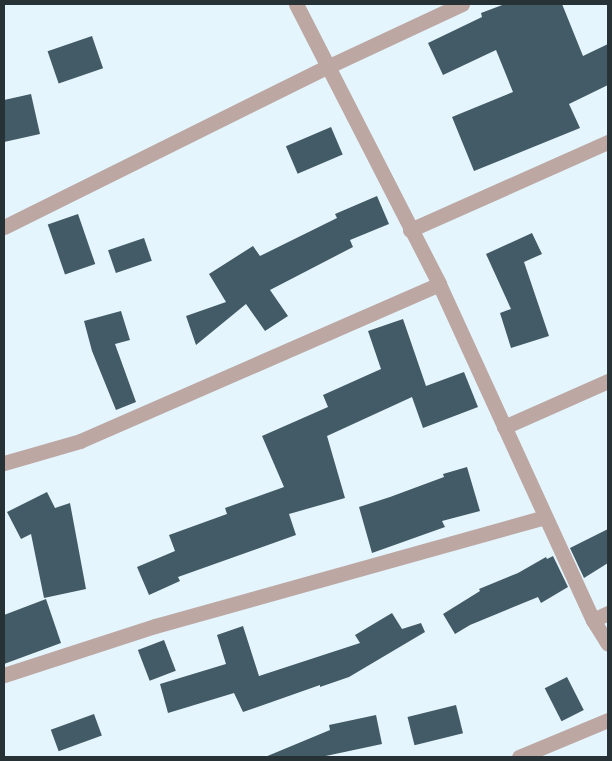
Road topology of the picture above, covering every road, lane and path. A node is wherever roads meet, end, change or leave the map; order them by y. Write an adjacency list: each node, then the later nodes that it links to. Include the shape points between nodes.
1 (296, 4): 3 (street)
2 (462, 4): 3 (street)
3 (327, 67): 5 (street); 6 (street)
4 (608, 142): 6 (street)
5 (4, 227)
6 (410, 230): 7 (street)
7 (439, 284): 9 (street); 10 (street, via 80,441)
8 (608, 381): 9 (street)
9 (504, 427): 11 (street)
10 (4, 463)
11 (545, 517): 13 (street); 15 (street, via 155,626)
12 (608, 613): 13 (street)
13 (593, 620): 14 (street)
14 (608, 644)
15 (4, 675)
16 (608, 720): 17 (street)
17 (519, 757)

